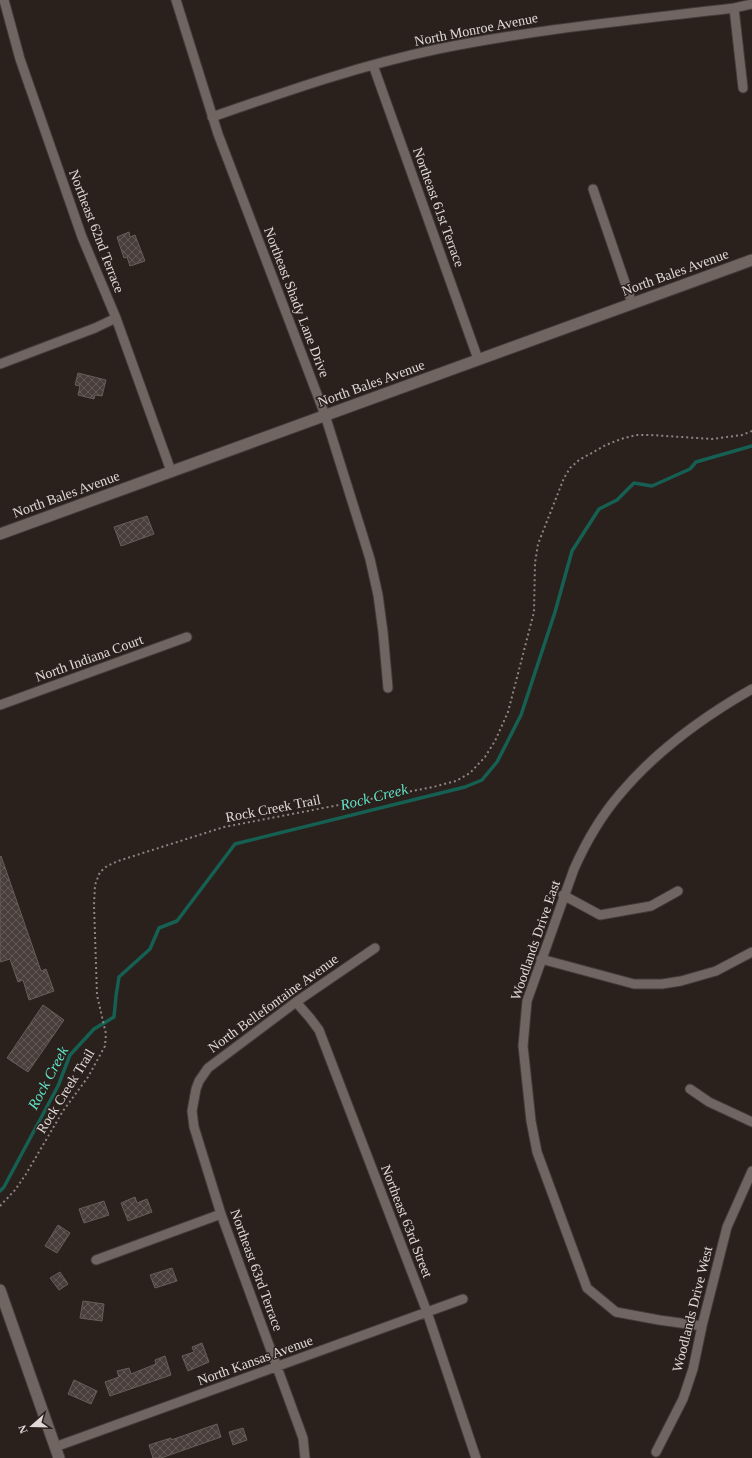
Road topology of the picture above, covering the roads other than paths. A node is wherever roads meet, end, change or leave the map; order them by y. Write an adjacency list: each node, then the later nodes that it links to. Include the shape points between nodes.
1 (4, 0): 11 (street, Northeast 62nd Terrace, via 20,58 82,237)
2 (176, 0): 7 (street, Northeast Shady Lane Drive)
3 (752, 4): 4 (street, North Monroe Avenue)
4 (734, 8): 5 (street, North Monroe Avenue, via 504,36); 6 (street)
5 (373, 65): 7 (street, North Monroe Avenue, via 320,80); 12 (street, Northeast 61st Terrace)
6 (743, 88)
7 (212, 117): 14 (street, Northeast Shady Lane Drive)
8 (593, 189): 10 (street)
9 (752, 260): 10 (street, North Bales Avenue)
10 (632, 304): 12 (street, North Bales Avenue)
11 (116, 318): 13 (street); 15 (street, Northeast 62nd Terrace)
12 (478, 359): 14 (street, North Bales Avenue)
13 (0, 364)
14 (324, 415): 15 (street, North Bales Avenue); 18 (street, Northeast Shady Lane Drive, via 370,559 384,632)
15 (171, 471): 16 (street, North Bales Avenue)
16 (0, 534)
17 (187, 637): 20 (street, North Indiana Court)
18 (388, 688)
19 (752, 689): 22 (street, Woodlands Drive East, via 692,728 656,757 628,785 600,821 583,849)
20 (0, 705)
21 (678, 891): 22 (street, via 651,906 600,915)
22 (563, 895): 25 (street, Woodlands Drive East)
23 (375, 948): 26 (street, North Bellefontaine Avenue)
24 (752, 952): 25 (street, via 716,971 662,984 634,984)
25 (541, 959): 36 (street, Woodlands Drive East, via 527,1001 523,1046 531,1121 537,1152 587,1288 616,1312)
26 (296, 1002): 27 (street, North Bellefontaine Avenue, via 208,1068); 35 (street, Northeast 63rd Street, via 319,1030)
27 (196, 1089): 31 (street, Northeast 63rd Terrace, via 192,1103 192,1119)
28 (690, 1089): 29 (street, via 709,1102)
29 (752, 1122)
30 (752, 1171): 36 (street, Woodlands Drive West, via 728,1227)
31 (221, 1214): 32 (street); 37 (street, Northeast 63rd Terrace)
32 (96, 1260)
33 (0, 1290): 38 (street)
34 (463, 1299): 35 (street, North Kansas Avenue)
35 (427, 1312): 37 (street, North Kansas Avenue); 42 (street, Northeast 63rd Street)
36 (702, 1326): 39 (street, Woodlands Drive West, via 693,1369 683,1399)
37 (277, 1367): 38 (street, North Kansas Avenue); 41 (street, Northeast 63rd Terrace, via 303,1438)
38 (55, 1447): 40 (street)
39 (656, 1452)
40 (59, 1458)
41 (305, 1458)
42 (476, 1458)

